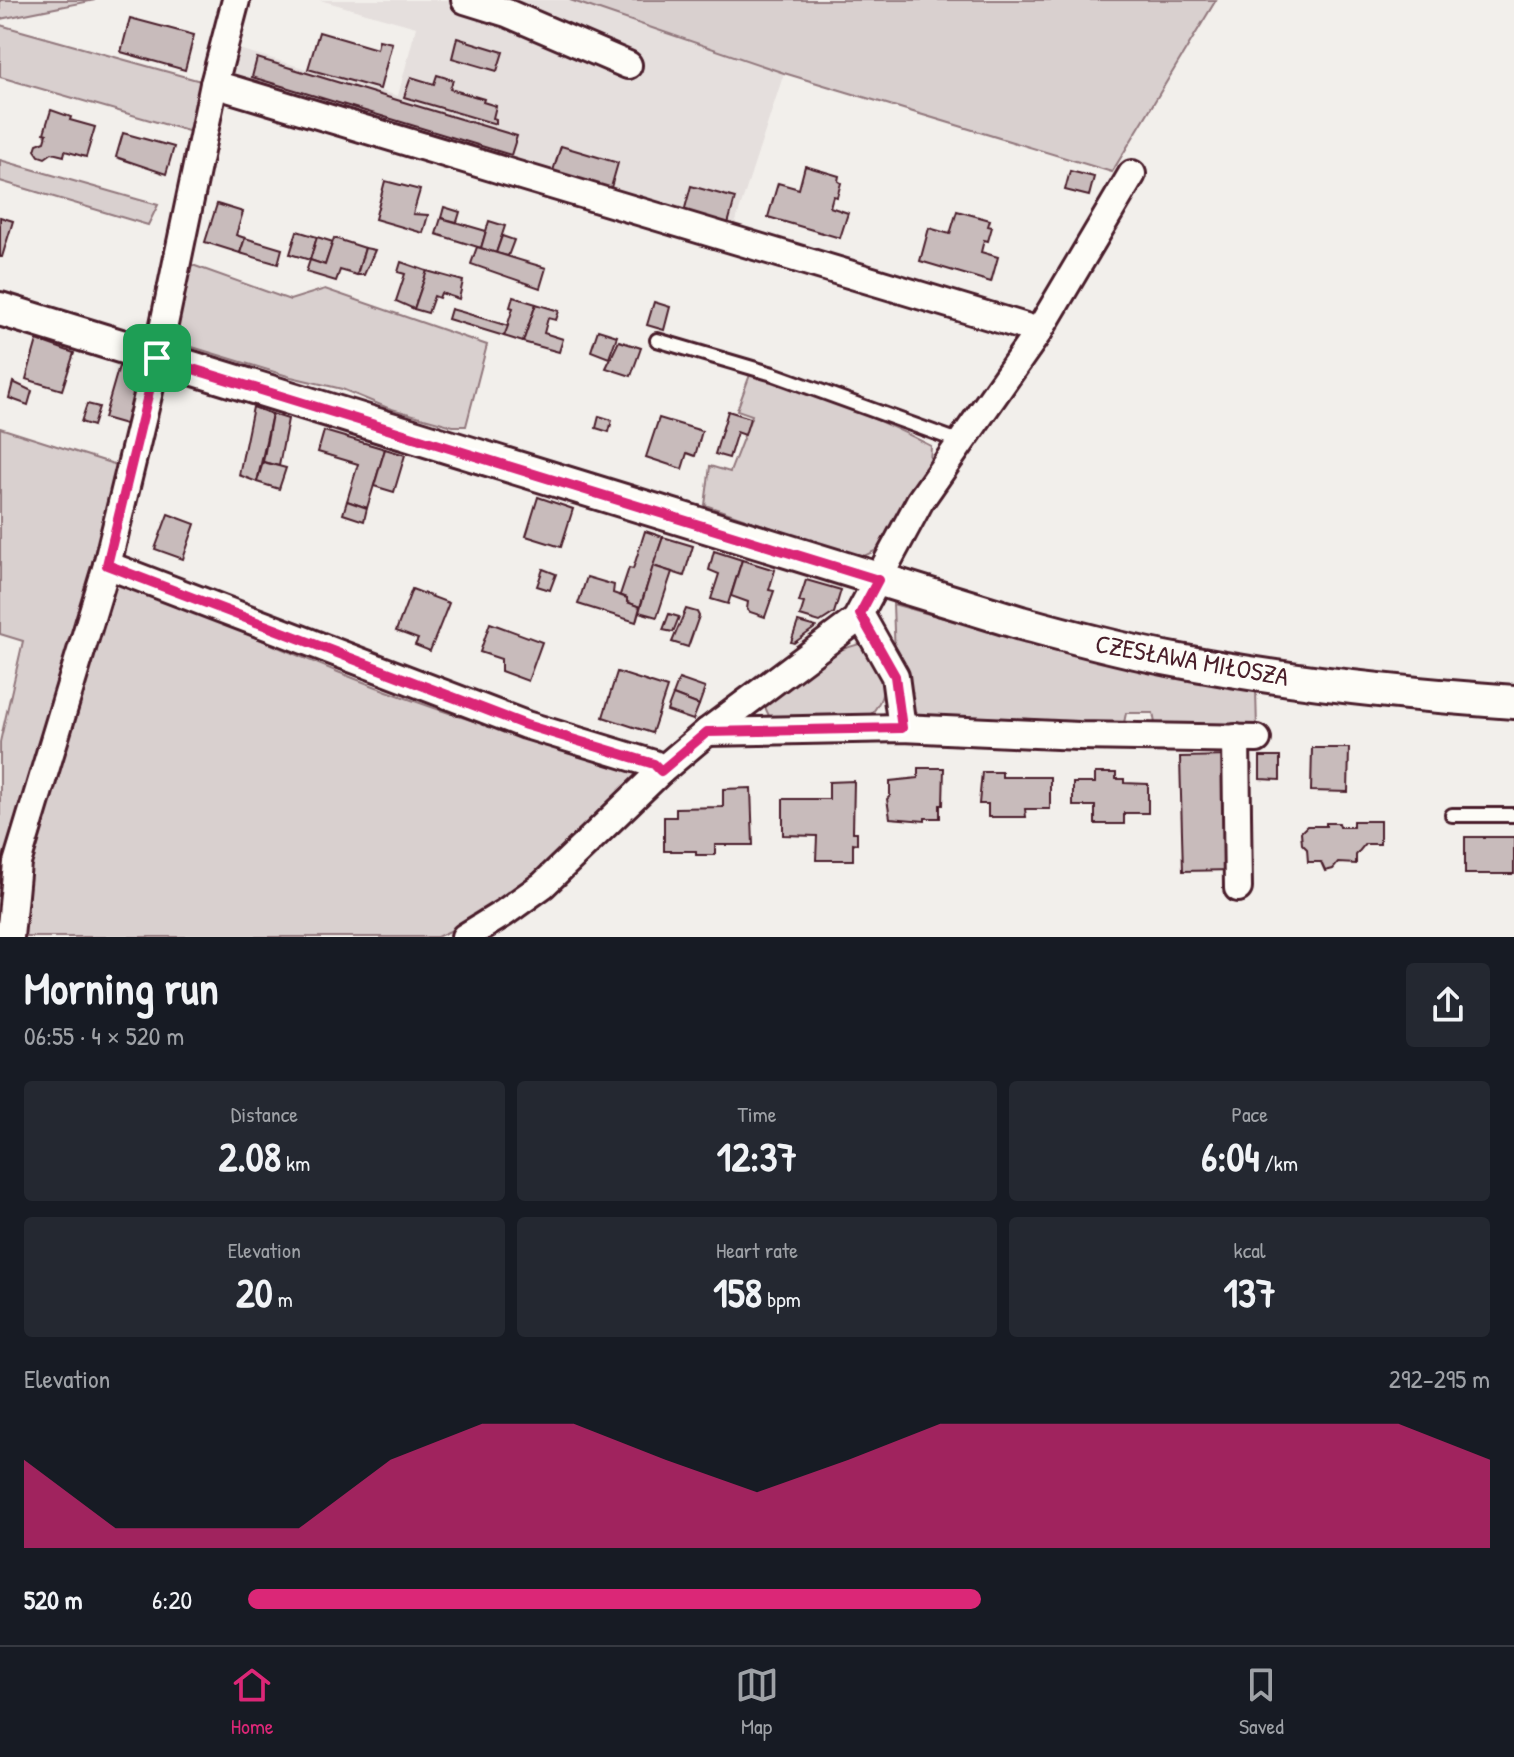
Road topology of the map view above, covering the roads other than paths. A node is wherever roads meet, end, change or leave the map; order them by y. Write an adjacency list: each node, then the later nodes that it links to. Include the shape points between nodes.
1 (236, 0): 4 (street)
2 (465, 0): 3 (street)
3 (628, 65)
4 (214, 84): 7 (street); 9 (street)
5 (1132, 174): 7 (street)
6 (0, 309): 9 (street, CZESŁAWA MIŁOSZA)
7 (1039, 331): 10 (street)
8 (657, 340): 10 (lane, via 773,374)
9 (157, 358): 11 (street); 12 (street, CZESŁAWA MIŁOSZA)
10 (961, 442): 12 (street, via 920,501)
11 (107, 565): 17 (street, via 526,725 654,764); 21 (street, via 17,863)
12 (878, 580): 13 (street); 14 (street, CZESŁAWA MIŁOSZA, via 1168,659 1320,682)
13 (860, 614): 15 (street, via 895,676); 16 (street)
14 (1514, 702)
15 (902, 728): 16 (street); 20 (street, via 1246,738)
16 (707, 732): 17 (street)
17 (661, 771): 22 (street, via 543,885)
18 (1452, 815): 19 (lane)
19 (1514, 815)
20 (1238, 888)
21 (10, 937)
22 (465, 937)

